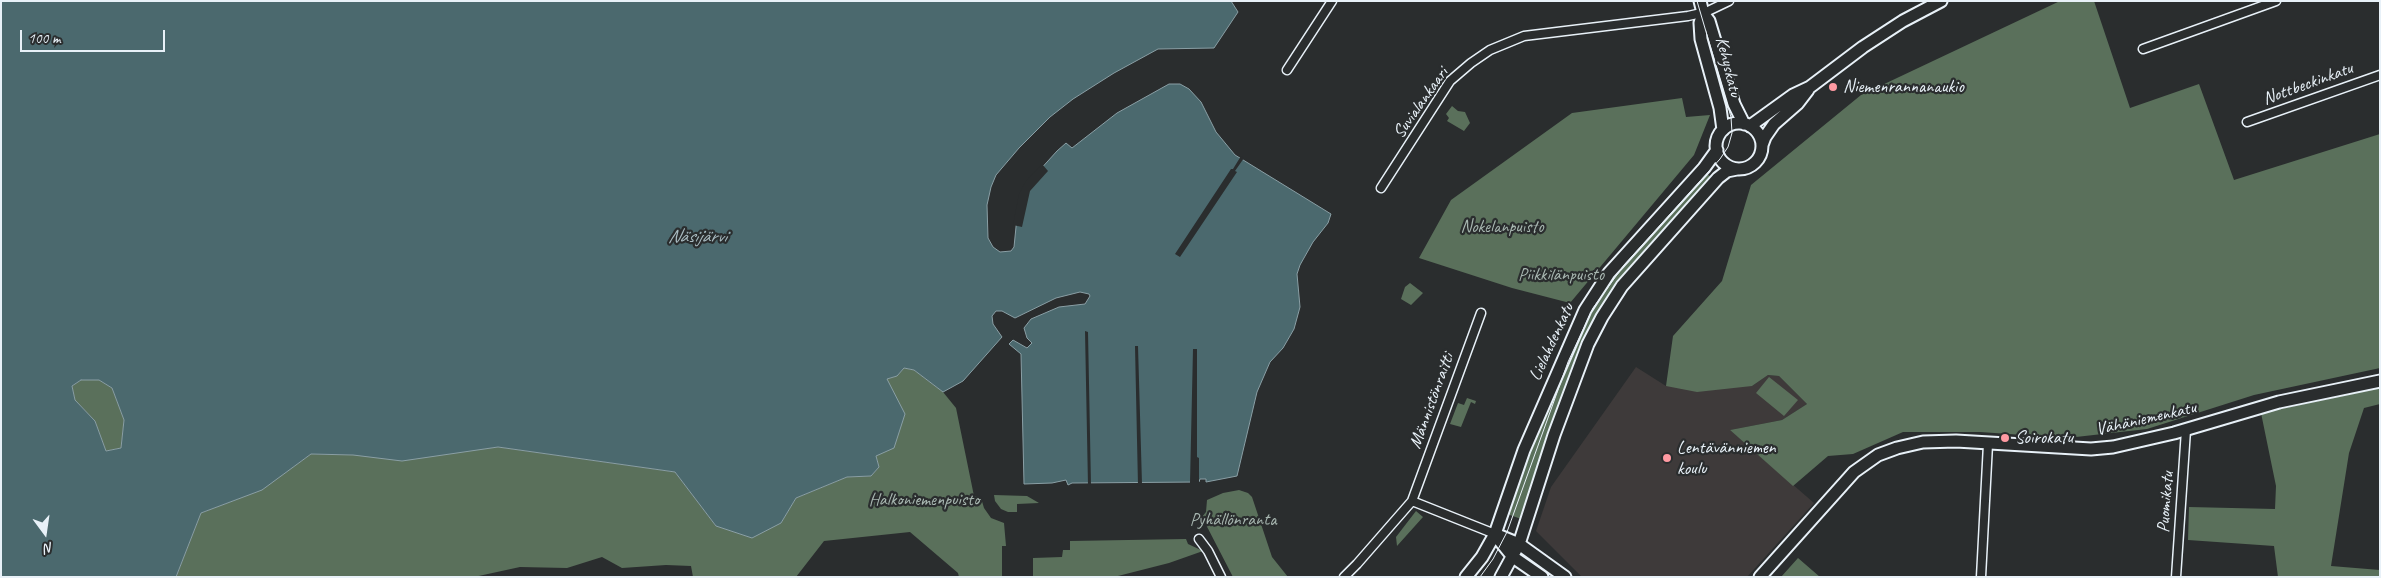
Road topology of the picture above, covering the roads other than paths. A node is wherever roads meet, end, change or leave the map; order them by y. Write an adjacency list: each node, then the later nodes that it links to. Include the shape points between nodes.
1 (1332, 1): 7 (street)
2 (1729, 1): 5 (street, Suvialankaari)
3 (1941, 1): 9 (main road, via 1863,47)
4 (2276, 1): 6 (street)
5 (1702, 7): 11 (main road, Kehyskatu, via 1734,104); 12 (main road, Kehyskatu, via 1701,39); 16 (street, Suvialankaari, via 1688,16 1538,33 1510,40 1490,50 1450,81)
6 (2143, 49)
7 (1287, 70)
8 (2380, 75): 10 (street, Nottbeckinkatu)
9 (1810, 87): 11 (main road); 13 (main road, via 1798,103 1774,124)
10 (2247, 122)
11 (1747, 125): 12 (main road, via 1732,124); 13 (main road, via 1756,131)
12 (1723, 130): 14 (main road, via 1716,143)
13 (1762, 145): 15 (main road, via 1758,160)
14 (1717, 150): 15 (main road, via 1724,163); 22 (main road, Lielahdenkatu, via 1609,273 1585,310 1524,450)
15 (1738, 169): 24 (main road, Lielahdenkatu, via 1727,171 1718,178 1622,286 1602,317 1588,344 1554,435)
16 (1381, 188)
17 (1481, 313): 21 (street, Männistönraitti)
18 (2380, 381): 19 (main road, Vähäniemenkatu, via 2279,402)
19 (2186, 430): 20 (main road, Vähäniemenkatu, via 2136,443 2091,449); 34 (street, Puomikatu)
20 (1988, 444): 32 (main road, Vähäniemenkatu, via 1923,442 1878,455 1854,472); 33 (street)
21 (1412, 501): 22 (street); 27 (street)
22 (1495, 534): 24 (main road); 25 (main road); 28 (main road, Lielahdenkatu)
23 (1199, 540): 26 (street)
24 (1519, 544): 25 (main road, Lielahdenkatu); 31 (main road)
25 (1513, 557): 29 (main road, Lielahdenkatu); 30 (main road)
26 (1221, 577)
27 (1344, 577)
28 (1466, 577)
29 (1501, 577)
30 (1542, 577)
31 (1565, 577)
32 (1760, 577)
33 (1980, 577)
34 (2176, 577)

